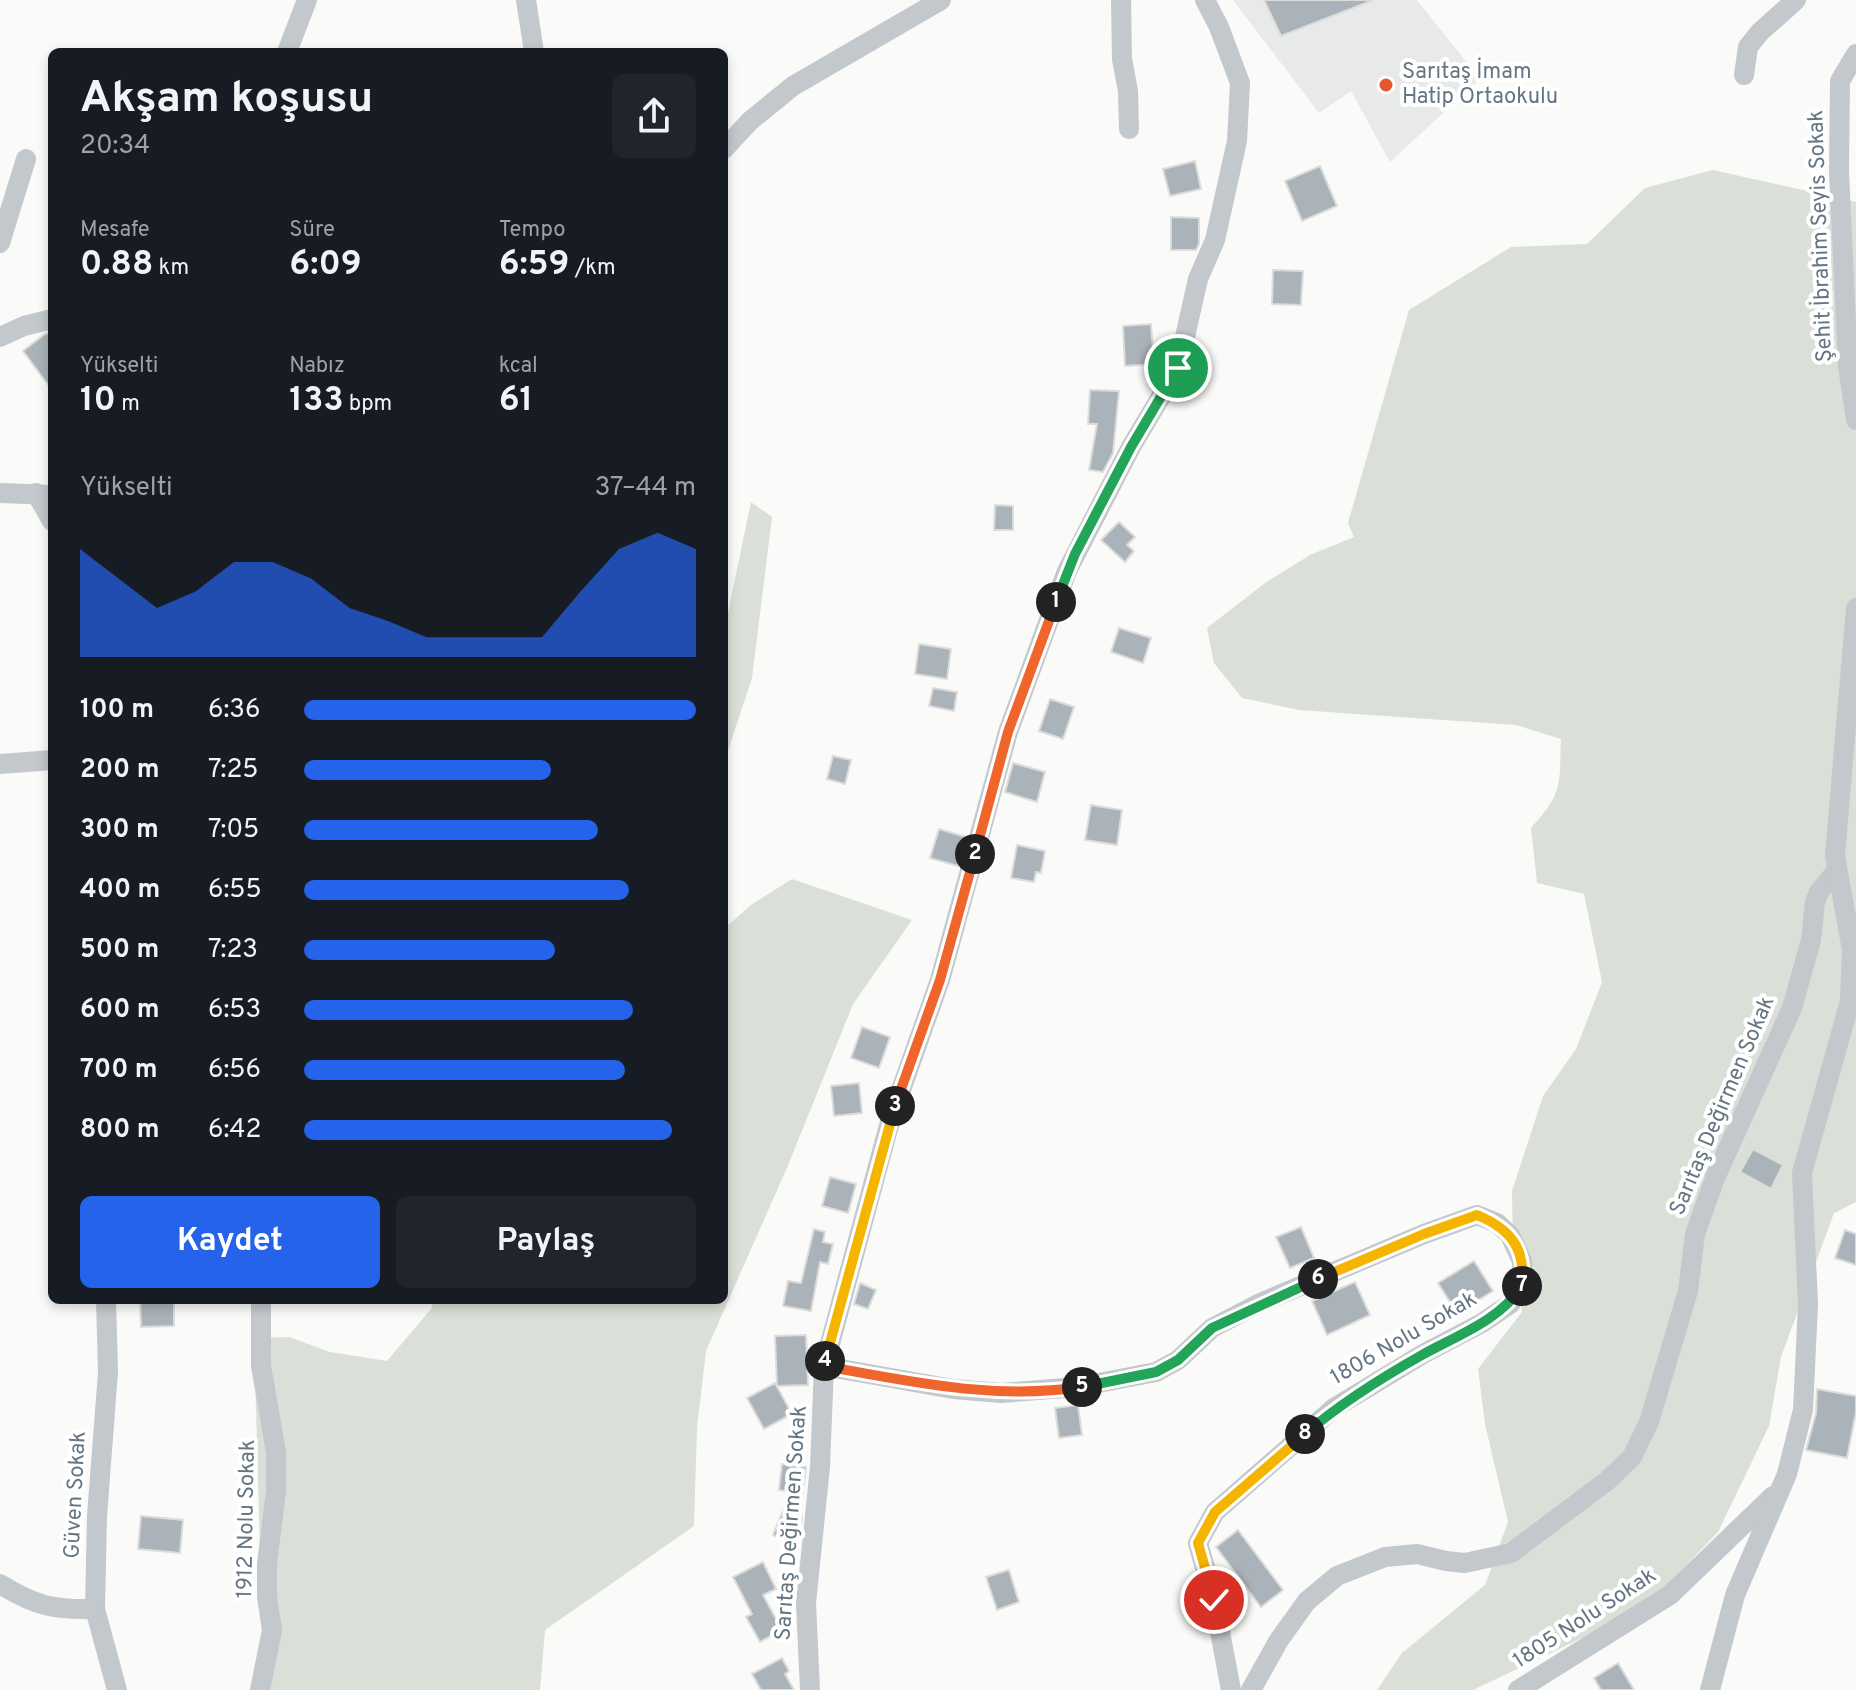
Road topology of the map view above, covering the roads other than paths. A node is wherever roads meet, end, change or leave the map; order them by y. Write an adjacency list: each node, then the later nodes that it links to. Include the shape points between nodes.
1 (307, 0): 7 (street)
2 (526, 0): 8 (street)
3 (941, 0): 12 (street, via 793,86)
4 (1121, 0): 11 (street)
5 (1205, 0): 26 (street, Sarıtaş Değirmen Sokak, via 1240,83 1237,141 1215,240 1198,279 1178,368 1075,554 1008,732 940,980 891,1118)
6 (1796, 0): 10 (street, via 1748,47)
7 (289, 48)
8 (533, 48)
9 (1856, 54): 17 (street, Şehit İbrahim Seyis Sokak, via 1840,81 1839,172 1848,366)
10 (1744, 75)
11 (1129, 129)
12 (728, 145)
13 (26, 159): 14 (street)
14 (0, 243)
15 (48, 320): 16 (street)
16 (0, 337)
17 (1856, 420)
18 (0, 493): 19 (street)
19 (44, 494)
20 (1856, 608): 23 (street)
21 (48, 760): 22 (street)
22 (0, 764)
23 (1837, 870): 27 (street, via 1853,977 1802,1173 1808,1304 1803,1410); 34 (street, Sarıtaş Değirmen Sokak, via 1819,892 1792,1008 1695,1234 1688,1291 1649,1422 1632,1457 1511,1553 1465,1563 1417,1554 1385,1557 1337,1576 1307,1601)
24 (106, 1304): 29 (street, Güven Sokak, via 108,1372)
25 (261, 1304): 31 (street, 1912 Nolu Sokak, via 261,1366 276,1452 276,1491 267,1564 272,1630)
26 (824, 1366): 32 (street, Sarıtaş Değirmen Sokak, via 806,1603); 33 (street, 1806 Nolu Sokak, via 1001,1393 1078,1387 1156,1372 1178,1360 1212,1328 1258,1304 1477,1215 1497,1223 1510,1235 1522,1261 1523,1285 1510,1304 1334,1408 1215,1512 1198,1543)
27 (1782, 1487): 35 (street, 1805 Nolu Sokak, via 1670,1595); 36 (street, via 1735,1595)
28 (0, 1584): 29 (street, via 27,1601)
29 (95, 1609): 30 (street, Güven Sokak)
30 (114, 1689)
31 (260, 1690)
32 (810, 1690)
33 (1231, 1690)
34 (1251, 1690)
35 (1518, 1690)
36 (1710, 1690)

